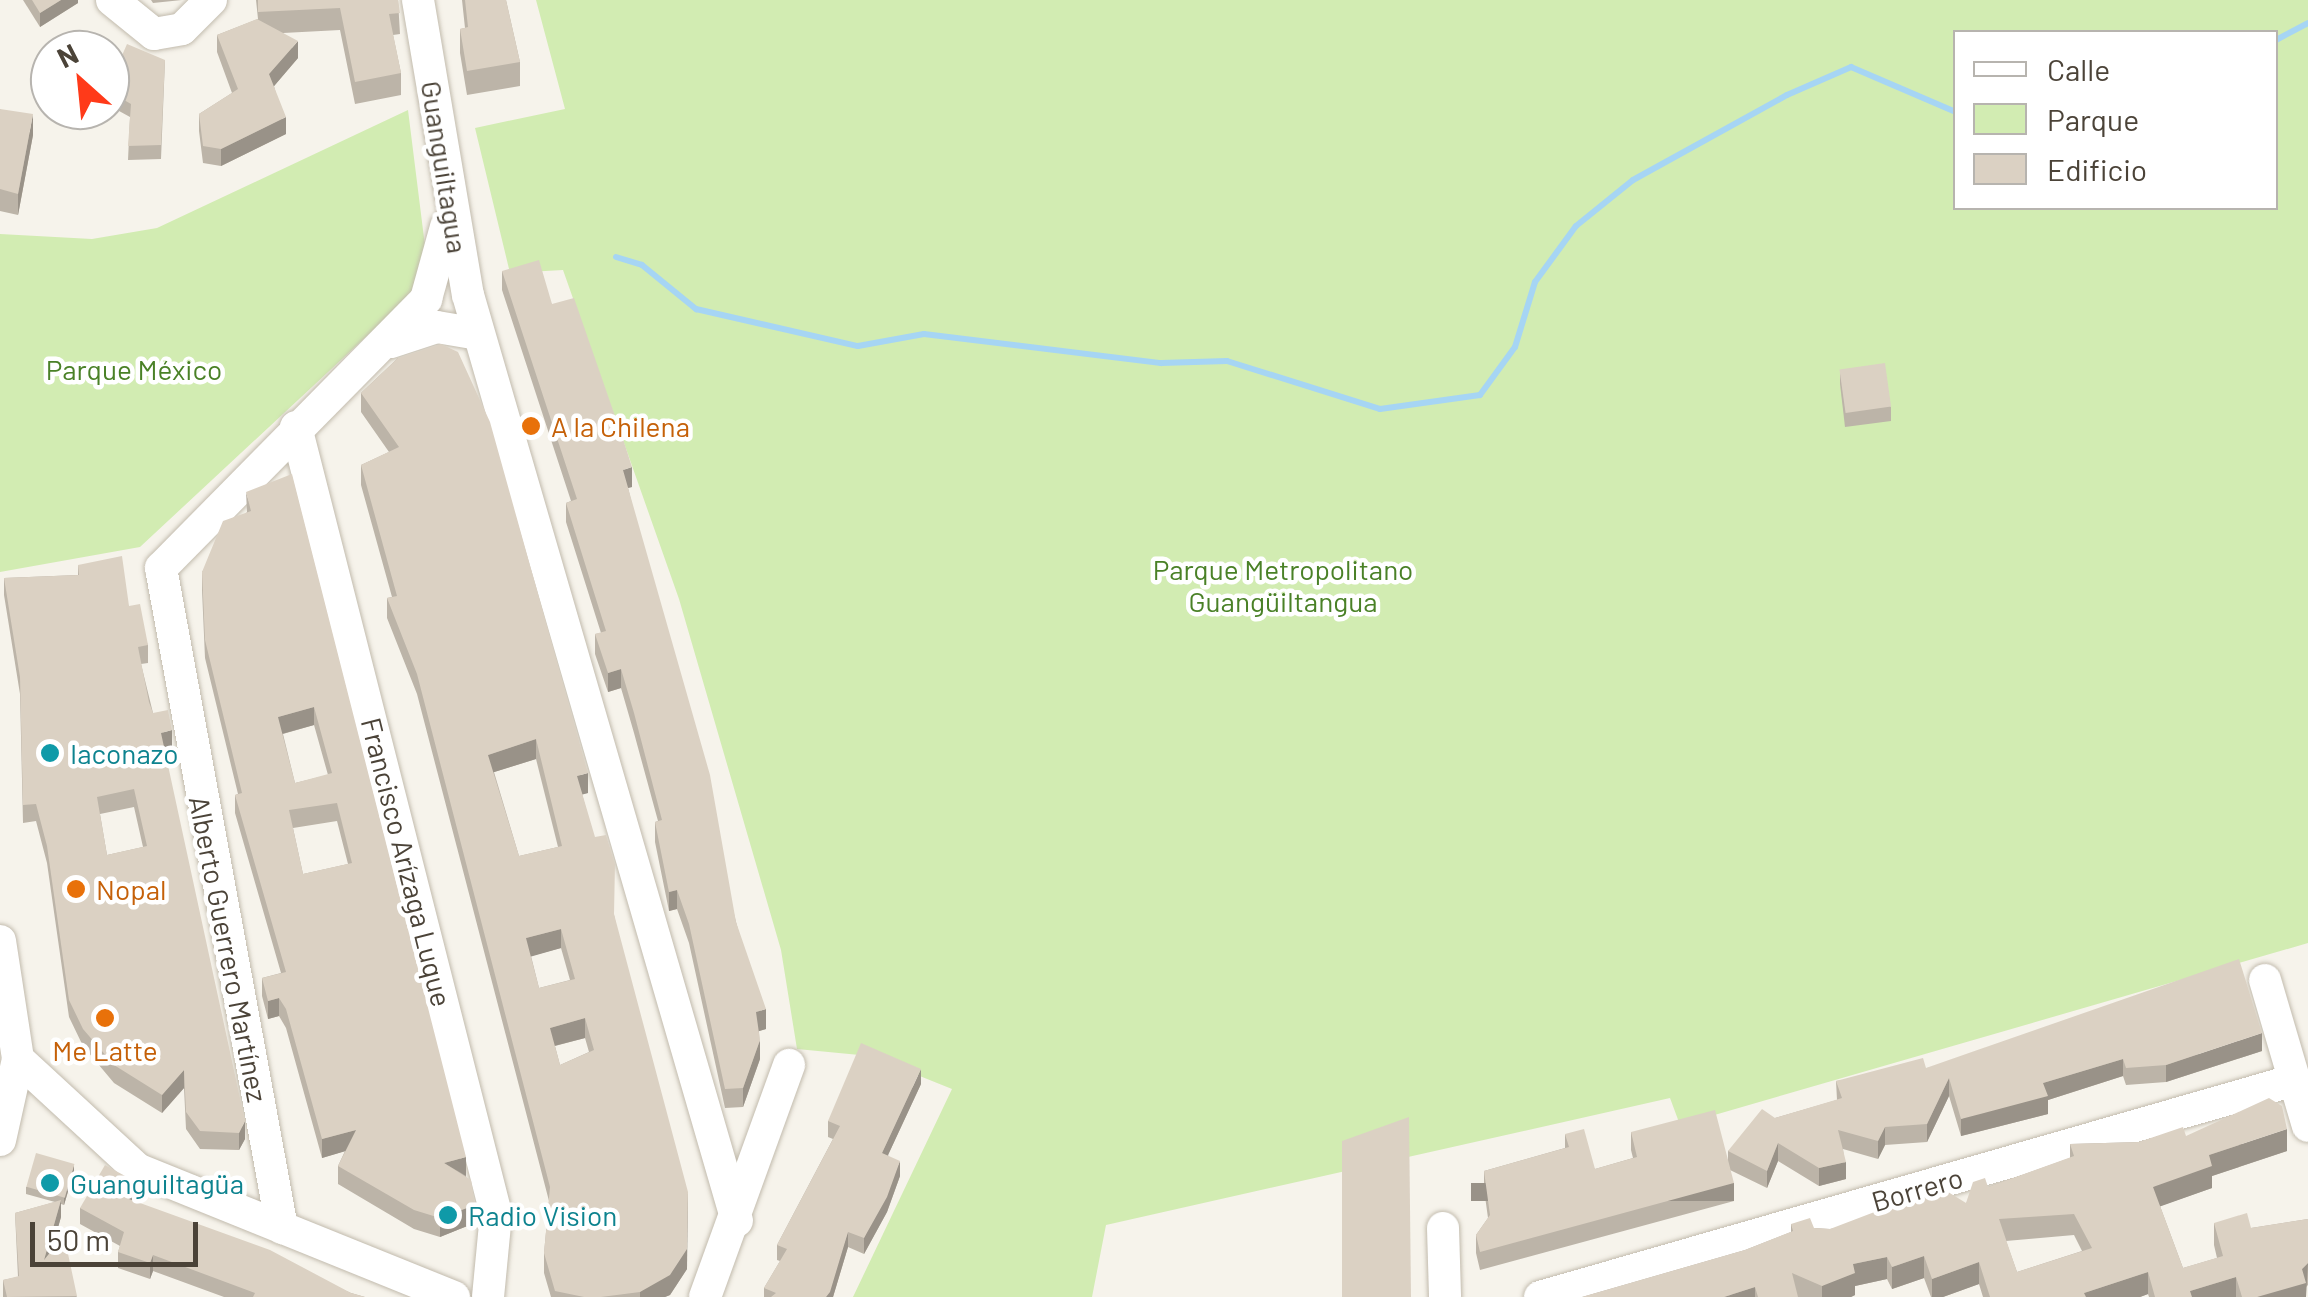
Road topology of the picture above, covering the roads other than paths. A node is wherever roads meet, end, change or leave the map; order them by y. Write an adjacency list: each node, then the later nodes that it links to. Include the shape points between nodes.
1 (112, 0): 2 (street, via 154,34 182,29)
2 (211, 0)
3 (418, 0): 4 (street, Guanguiltagua)
4 (449, 214): 5 (street, Guanguiltagua); 6 (street, Alberto Guerrero Martínez, via 435,283)
5 (478, 334): 6 (street, Alberto Guerrero Martínez, via 437,327); 17 (street, Guanguiltagua)
6 (384, 344): 7 (street, Alberto Guerrero Martínez)
7 (296, 427): 15 (street, Alberto Guerrero Martínez, via 172,552 160,591); 21 (street, Francisco Arízaga Luque, via 496,1214 500,1250)
8 (0, 941): 10 (street)
9 (2265, 980): 12 (street)
10 (18, 1059): 14 (street); 16 (street, via 136,1168)
11 (790, 1066): 17 (street)
12 (2295, 1080): 13 (street); 24 (street, Borrero)
13 (2308, 1126)
14 (0, 1140)
15 (268, 1156): 16 (street); 18 (street, Alberto Guerrero Martínez)
16 (233, 1208): 18 (street)
17 (737, 1220): 22 (street)
18 (282, 1228): 20 (street)
19 (1442, 1228): 23 (street)
20 (454, 1297)
21 (488, 1297)
22 (705, 1297)
23 (1445, 1297)
24 (1540, 1297)

